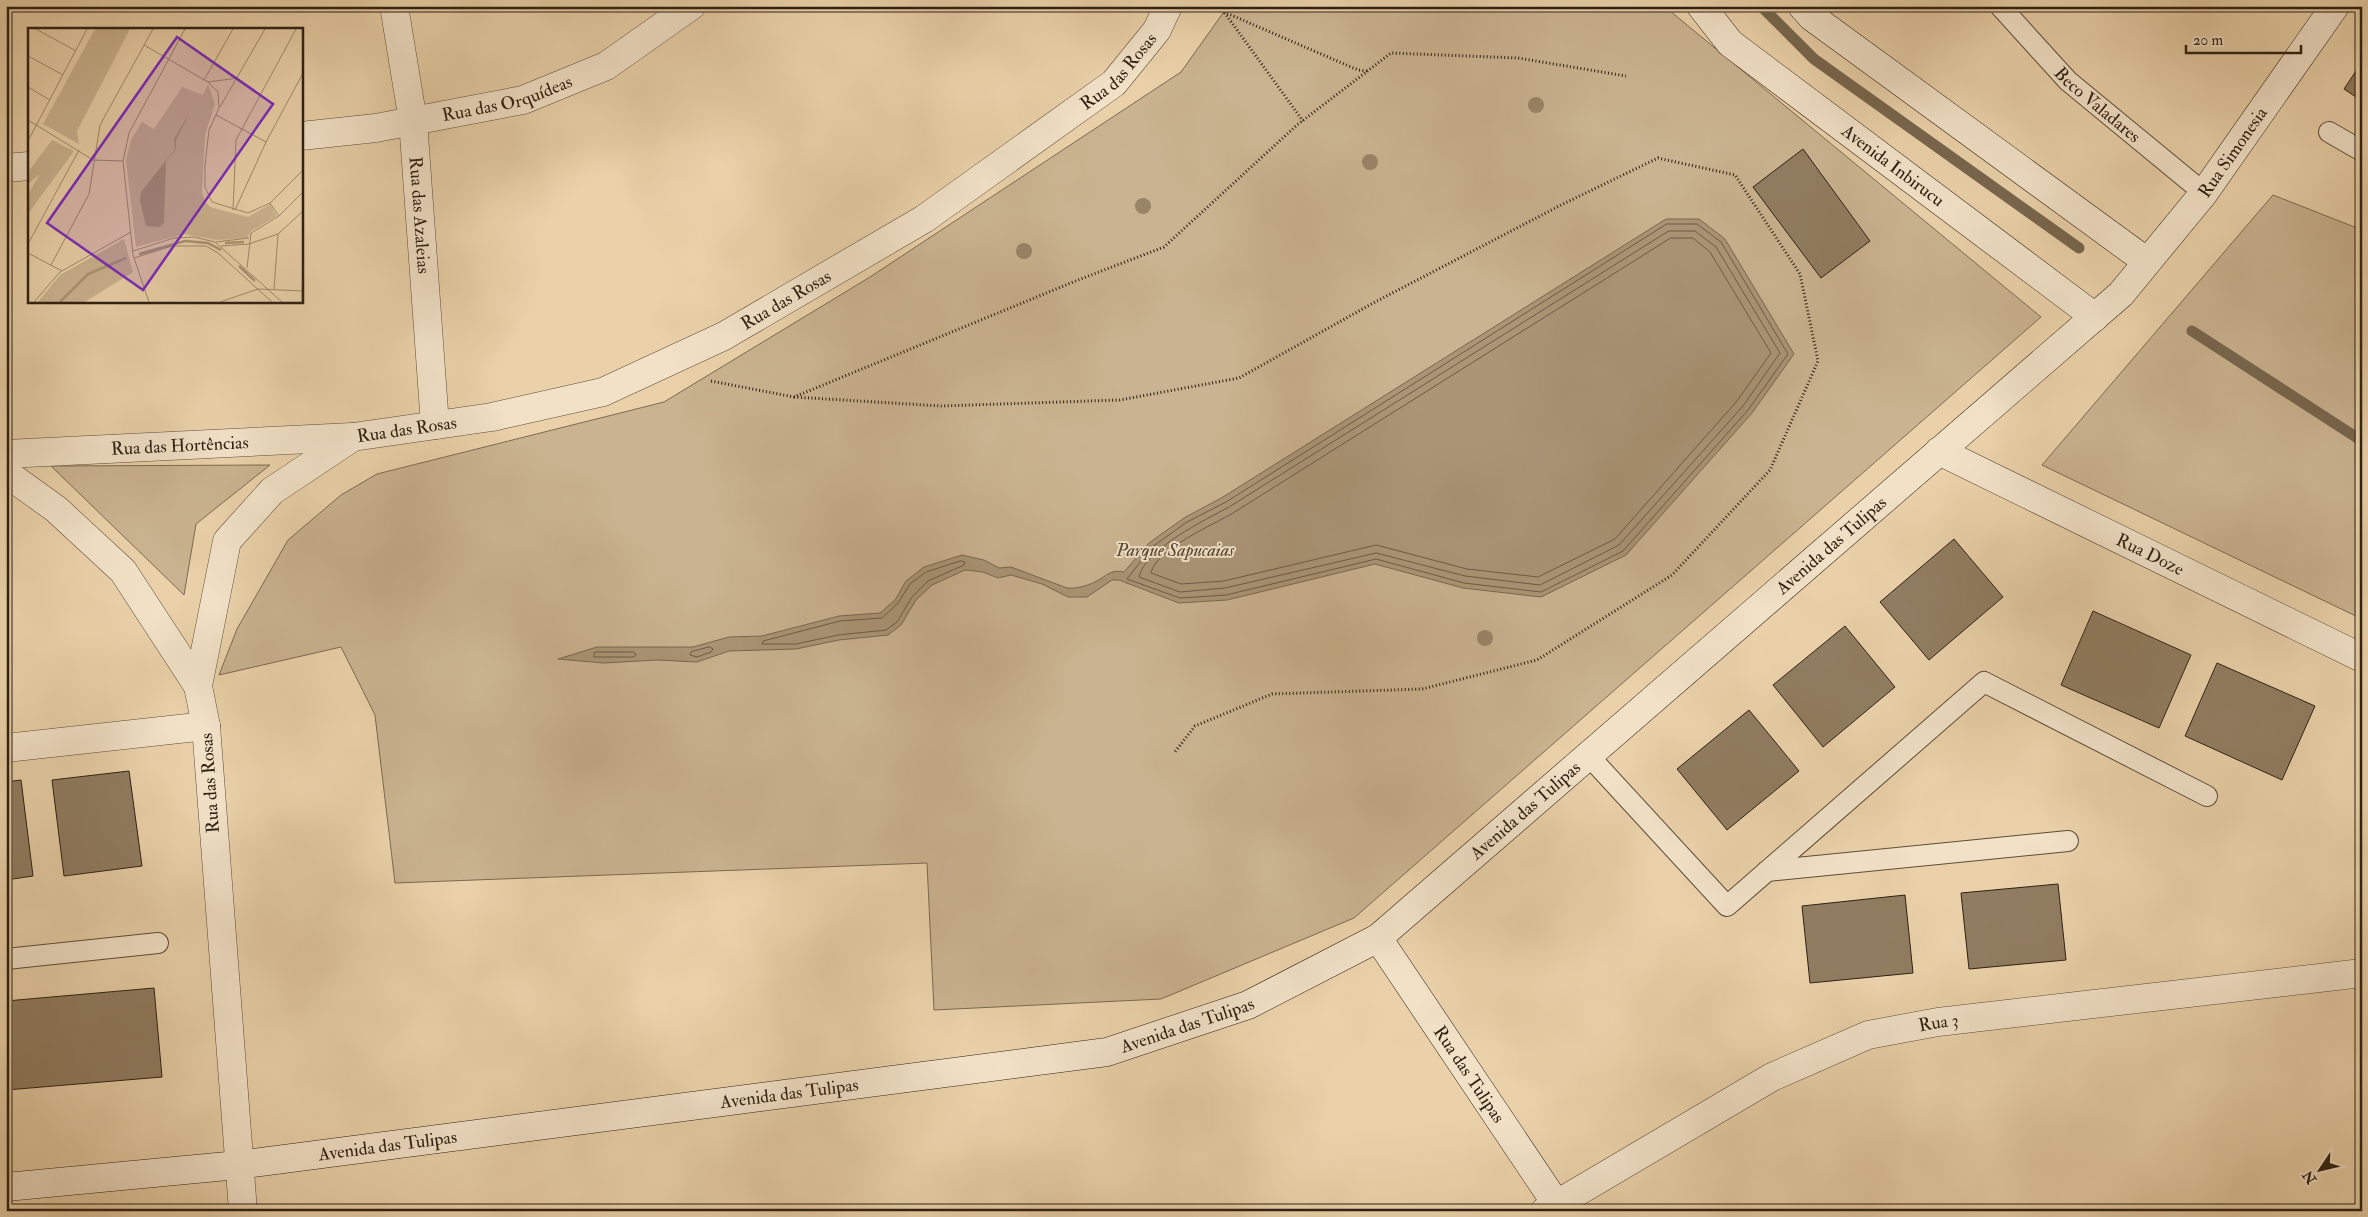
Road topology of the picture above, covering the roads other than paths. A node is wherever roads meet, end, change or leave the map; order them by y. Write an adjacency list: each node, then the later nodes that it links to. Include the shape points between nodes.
1 (394, 6): 8 (street, Rua das Azaleias)
2 (691, 6): 8 (street, Rua das Orquídeas, via 606,66 523,100)
3 (1168, 6): 18 (street, Rua das Rosas, via 1157,30 1114,84 924,219 724,336 603,392 492,417)
4 (1701, 6): 17 (street, Avenida Inbirucu, via 1730,43)
5 (1802, 6): 15 (street, via 1812,17)
6 (2000, 6): 14 (lane, Beco Valadares, via 2068,81)
7 (2335, 6): 14 (street, Rua Simonesia)
8 (413, 121): 10 (street, Rua das Orquídeas); 18 (street, Rua das Azaleias)
9 (2329, 132): 11 (lane)
10 (302, 136)
11 (2362, 151)
12 (28, 166): 13 (street)
13 (6, 168)
14 (2204, 193): 15 (street, Rua Simonesia)
15 (2146, 262): 16 (street, Rua Simonesia)
16 (2121, 294): 17 (street, Avenida das Tulipas)
17 (2095, 317): 20 (street, Avenida das Tulipas)
18 (435, 425): 19 (street, Rua das Rosas)
19 (353, 437): 21 (street, Rua das Hortências); 24 (street, Rua das Rosas, via 272,491 227,541)
20 (1939, 451): 23 (street, Rua Doze); 27 (street, Avenida das Tulipas)
21 (6, 454)
22 (6, 473): 24 (street, via 56,509 123,571)
23 (2362, 658)
24 (198, 686): 25 (street, Rua das Rosas)
25 (206, 726): 26 (street); 35 (street, Rua das Rosas)
26 (6, 748)
27 (1588, 755): 30 (lane, via 1727,906); 31 (street, Avenida das Tulipas)
28 (2207, 796): 30 (lane, via 1984,682)
29 (2068, 841): 30 (lane)
30 (1767, 872)
31 (1378, 938): 35 (street, Avenida das Tulipas, via 1248,1005 1107,1052); 37 (street, Rua das Tulipas)
32 (158, 943): 33 (lane)
33 (6, 959)
34 (2362, 973): 37 (street, Rua 3, via 1938,1022 1868,1035 1772,1076)
35 (238, 1165): 36 (street, Avenida das Tulipas); 38 (street, Rua das Rosas)
36 (6, 1187)
37 (1553, 1209)
38 (243, 1211)

